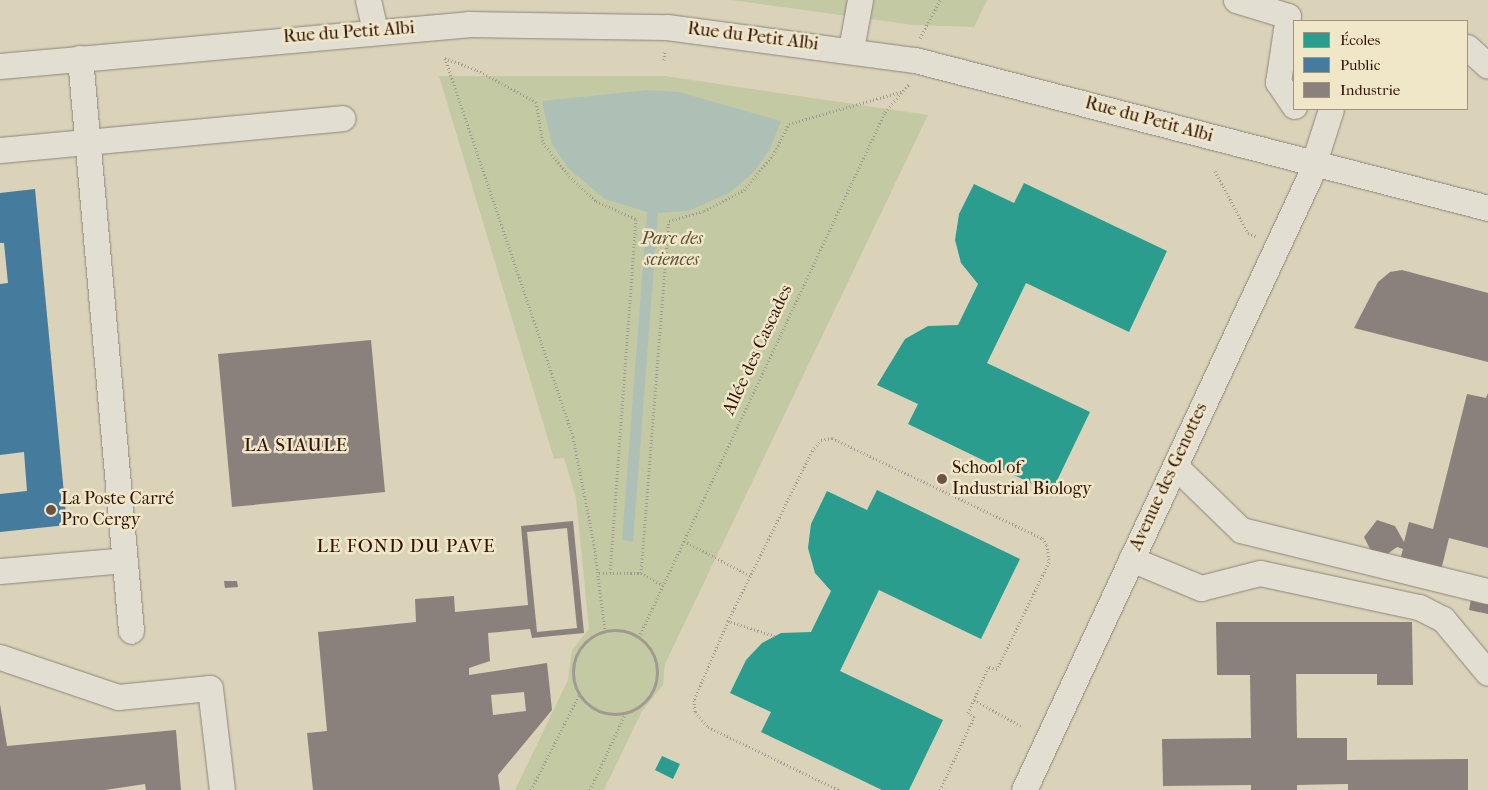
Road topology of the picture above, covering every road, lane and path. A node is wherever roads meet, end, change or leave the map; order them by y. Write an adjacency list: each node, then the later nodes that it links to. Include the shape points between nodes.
1 (368, 0): 5 (street)
2 (860, 0): 8 (street)
3 (940, 0): 6 (path)
4 (1236, 0): 14 (street, via 1288,16 1278,82)
5 (375, 31): 8 (street, Rue du Petit Albi, via 468,24 648,26); 9 (street, Rue du Petit Albi)
6 (917, 42)
7 (1468, 48): 11 (street)
8 (851, 49): 21 (street, Rue du Petit Albi, via 915,60)
9 (80, 58): 10 (street, Rue du Petit Albi); 19 (street)
10 (0, 66)
11 (1488, 66)
12 (912, 80): 13 (path, Allée des Cascades)
13 (904, 91): 26 (path, Allée des Cascades, via 885,112); 31 (path, via 789,124 773,155 744,190 704,211 668,221)
14 (1293, 105)
15 (1297, 110): 18 (street)
16 (1332, 110): 18 (street, Avenue des Genottes)
17 (343, 118): 19 (street)
18 (1323, 137): 21 (street, Avenue des Genottes)
19 (87, 142): 20 (street); 28 (street)
20 (0, 150)
21 (1315, 165): 23 (street, Rue du Petit Albi); 25 (street, Avenue des Genottes)
22 (1215, 170): 24 (path, via 1248,233)
23 (1488, 208)
24 (1263, 239)
25 (1175, 466): 27 (street, Avenue des Genottes); 35 (street, via 1241,530)
26 (684, 540): 33 (path); 34 (path, Allée des Cascades)
27 (1131, 559): 42 (street, via 1201,588 1260,573 1419,607 1443,619); 52 (street, Avenue des Genottes)
28 (125, 560): 29 (street); 37 (street)
29 (0, 571)
30 (610, 572): 31 (path); 32 (path); 32 (path, via 636,219 596,201 569,176 544,143 536,102 477,70 445,58 573,436)
31 (641, 573): 34 (path)
32 (598, 574): 38 (path)
33 (751, 576): 36 (path); 44 (path, via 812,451 821,440 832,438 1042,538 1050,562 997,669 988,667)
34 (663, 585): 40 (path, Allée des Cascades)
35 (1488, 591)
36 (728, 621): 39 (path); 50 (path, via 694,700 700,720)
37 (131, 630)
38 (605, 631): 40 (path, via 625,631); 43 (path, via 592,637 577,653 573,674)
39 (775, 636)
40 (639, 637): 45 (path, via 653,654 657,676 649,697)
41 (0, 656): 47 (street, via 118,697 210,688)
42 (1488, 673)
43 (579, 694): 45 (path, via 599,711); 48 (path)
44 (974, 700): 46 (path); 51 (path, via 968,714 974,718)
45 (625, 713): 49 (path)
46 (1023, 727)
47 (222, 790)
48 (531, 790)
49 (590, 790)
50 (839, 790)
51 (940, 790)
52 (1024, 790)

